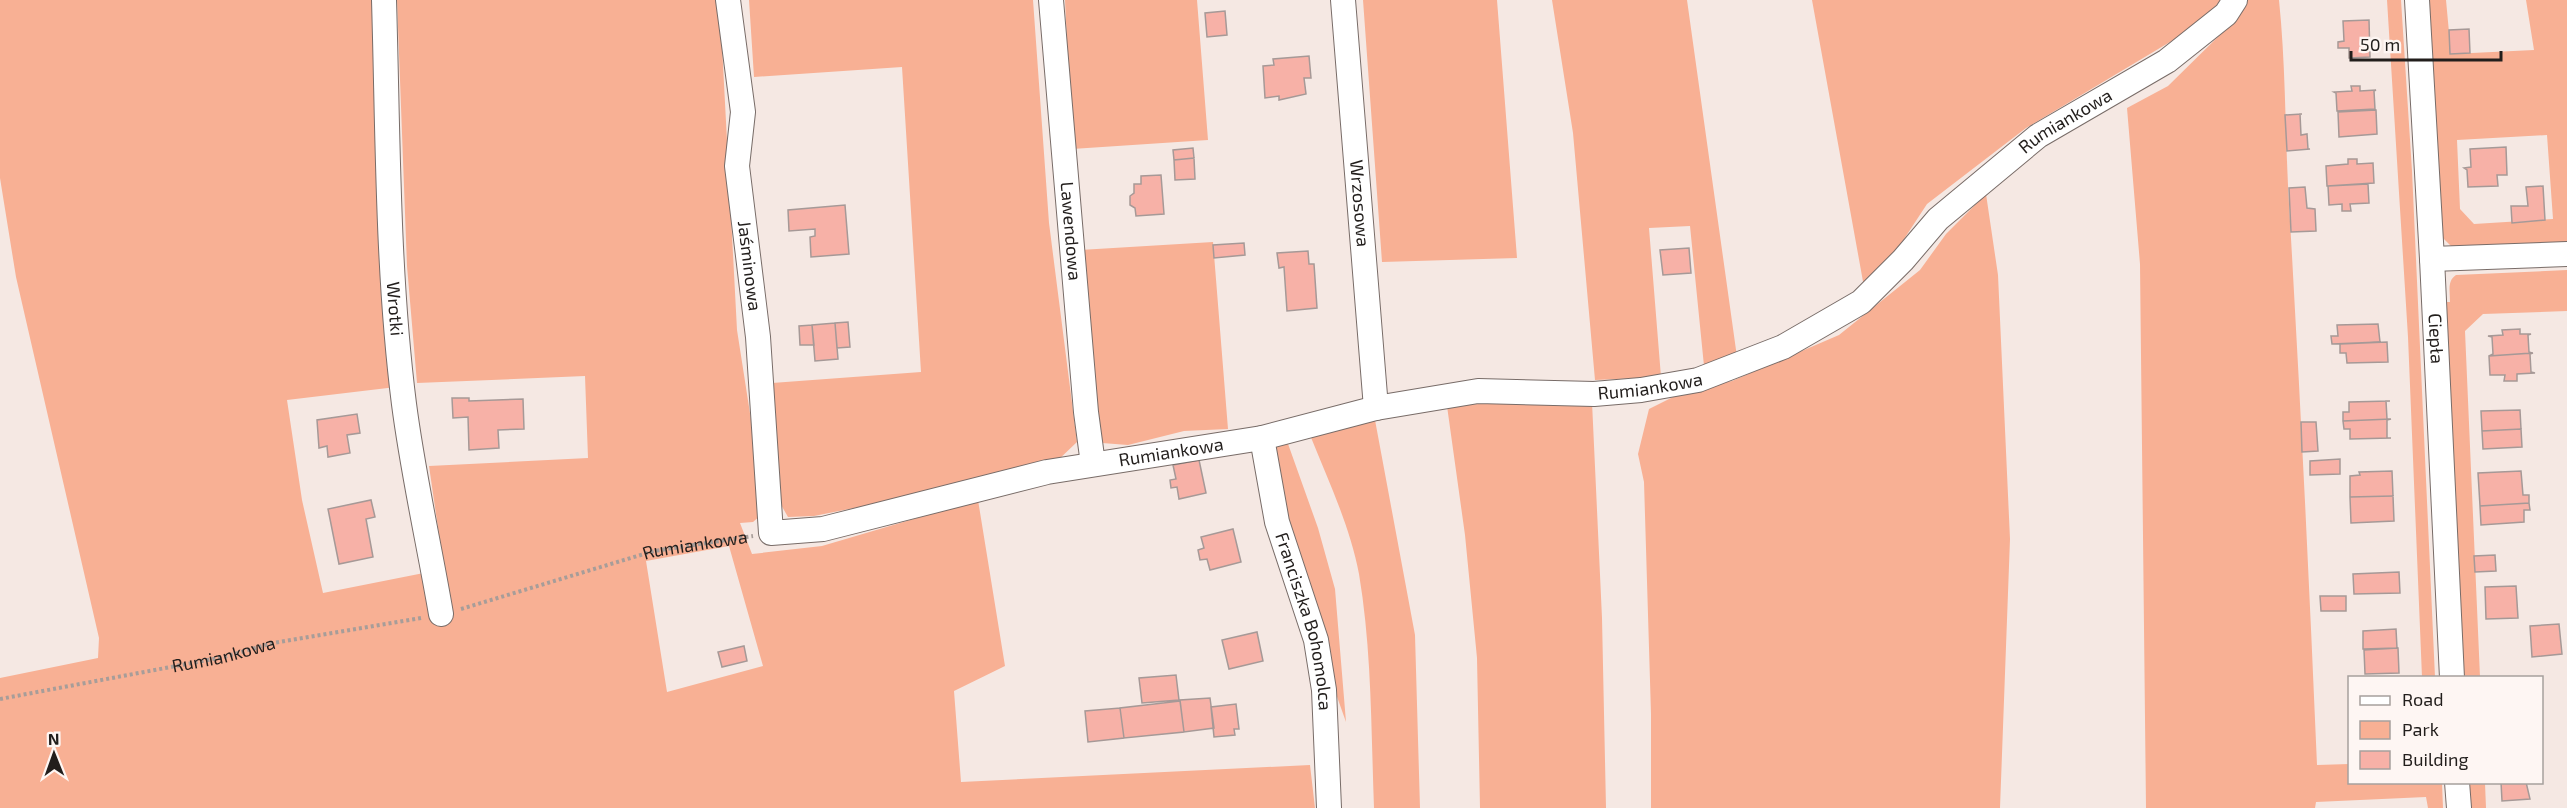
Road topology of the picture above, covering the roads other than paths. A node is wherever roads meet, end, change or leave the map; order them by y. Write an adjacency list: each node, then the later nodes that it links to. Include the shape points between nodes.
1 (384, 0): 13 (street, Wrotki, via 392,249 404,405)
2 (728, 0): 12 (street, Jaśminowa, via 743,112 737,166 758,337)
3 (1051, 0): 11 (street, Lawendowa, via 1086,412)
4 (1343, 0): 9 (street, Wrzosowa)
5 (2235, 0): 9 (street, Rumiankowa, via 2226,14 2167,61 2038,136 1938,219 1861,302 1783,347 1698,380 1641,390 1594,394 1478,391)
6 (2417, 0): 8 (street, Ciepła)
7 (2567, 254): 8 (street)
8 (2432, 259): 14 (street, Ciepła)
9 (1377, 408): 10 (street, Rumiankowa)
10 (1262, 438): 11 (street, Rumiankowa); 16 (street, Franciszka Bohomolca, via 1278,522 1316,640 1324,690)
11 (1094, 464): 12 (street, Rumiankowa, via 1047,472 823,529)
12 (771, 533)
13 (441, 614)
14 (2452, 676)
15 (2457, 784): 17 (street)
16 (1329, 808)
17 (2458, 808)

